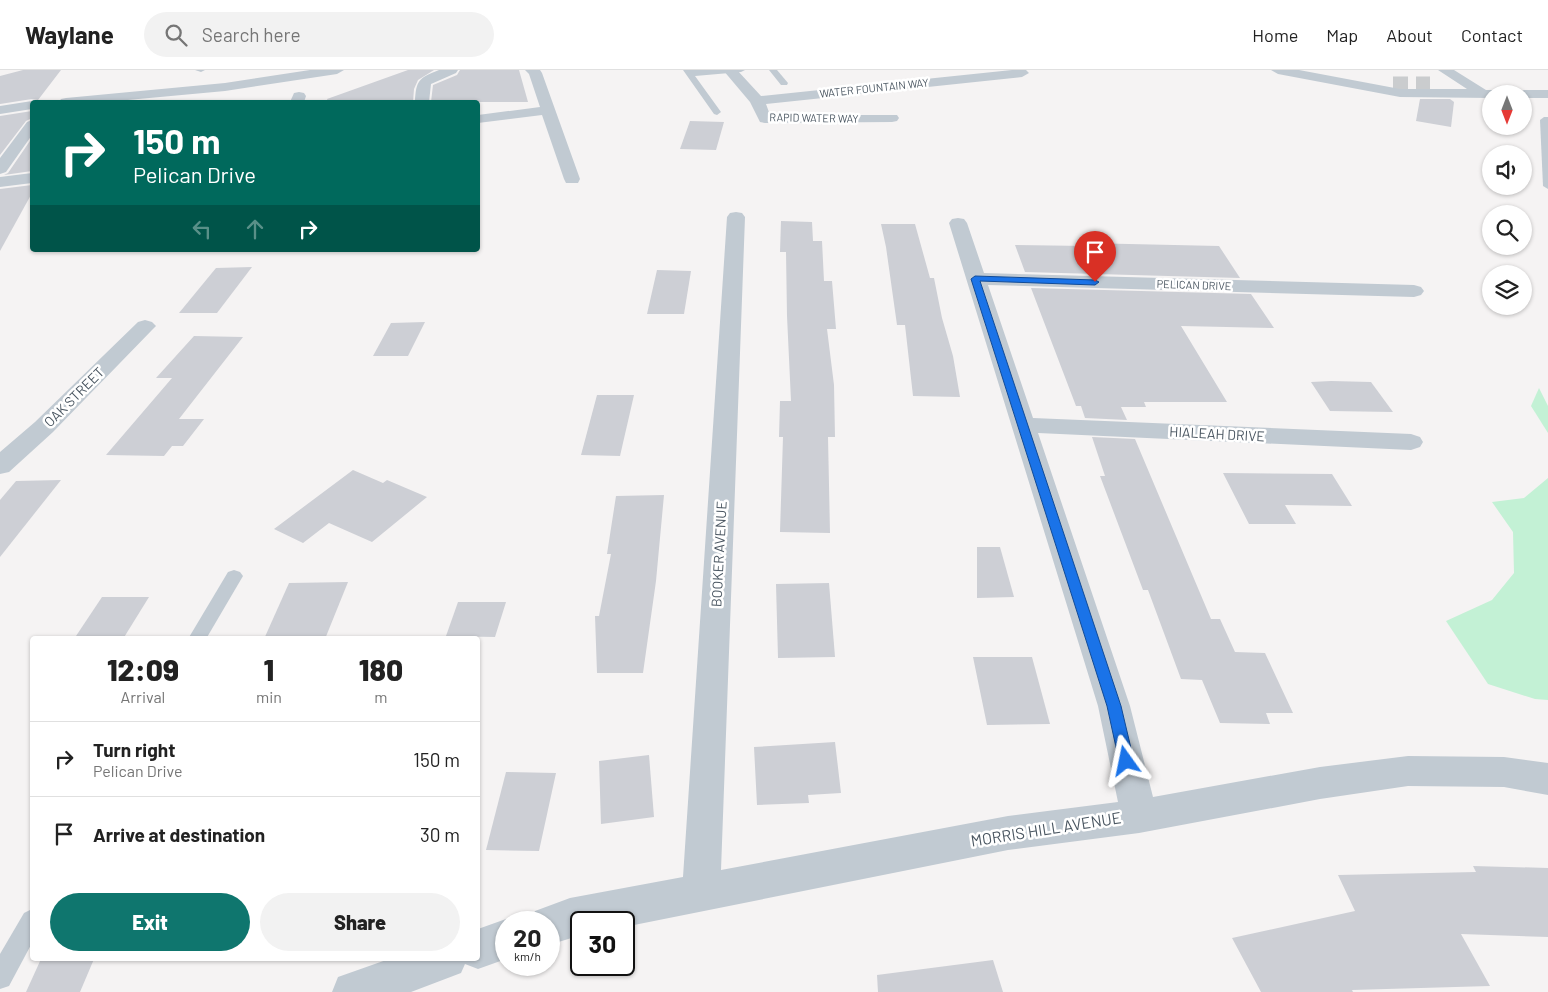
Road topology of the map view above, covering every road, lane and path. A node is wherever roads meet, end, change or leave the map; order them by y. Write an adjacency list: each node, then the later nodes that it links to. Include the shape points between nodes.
1 (337, 70): 17 (street, via 216,88)
2 (451, 70): 18 (street, via 424,83)
3 (532, 70): 22 (street)
4 (734, 70): 10 (lane); 19 (street, RAPID WATER WAY)
5 (773, 70): 11 (lane)
6 (1278, 70): 14 (street, via 1400,92)
7 (1294, 70): 12 (street, via 1374,84)
8 (1021, 71): 19 (street, WATER FOUNTAIN WAY)
9 (1447, 71): 13 (street, via 1447,78); 14 (street)
10 (689, 72): 23 (lane)
11 (784, 83)
12 (1393, 84)
13 (1430, 84)
14 (1482, 93)
15 (1532, 94): 16 (street)
16 (1546, 95)
17 (87, 100)
18 (422, 100)
19 (757, 101): 24 (street, RAPID WATER WAY, via 765,119)
20 (30, 106): 21 (street)
21 (0, 110)
22 (548, 110): 25 (street); 30 (street)
23 (718, 112)
24 (892, 118)
25 (480, 119)
26 (1548, 120): 32 (lane, via 1544,120)
27 (30, 128): 28 (street)
28 (0, 169)
29 (30, 178): 31 (street)
30 (572, 179)
31 (0, 182)
32 (1548, 186)
33 (736, 217): 45 (street, BOOKER AVENUE)
34 (958, 223): 35 (street)
35 (975, 279): 36 (street, PELICAN DRIVE); 38 (street)
36 (1414, 292)
37 (145, 326): 40 (street, OAK STREET, via 44,427)
38 (1023, 425): 39 (street, HIALEAH DRIVE); 44 (street, via 1114,706)
39 (1411, 442)
40 (0, 466)
41 (234, 576): 42 (lane)
42 (199, 636)
43 (1548, 778): 44 (street, MORRIS HILL AVENUE, via 1504,772 1408,771 1320,783)
44 (1139, 816): 45 (street, MORRIS HILL AVENUE, via 1008,833)
45 (702, 891): 46 (street, MORRIS HILL AVENUE)
46 (560, 921)
47 (30, 924): 51 (lane)
48 (495, 943): 49 (street)
49 (480, 948)
50 (441, 961): 52 (street)
51 (0, 977)
52 (353, 992)

